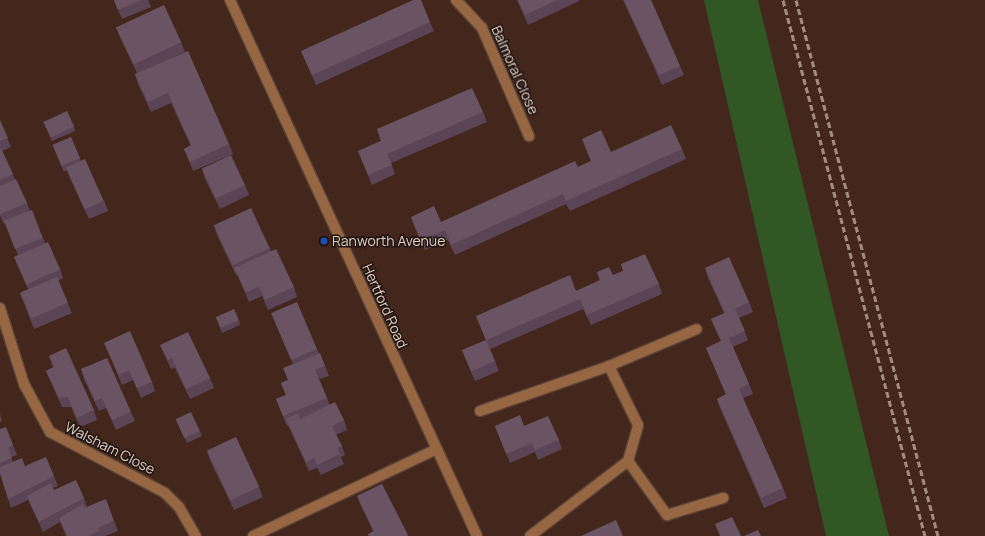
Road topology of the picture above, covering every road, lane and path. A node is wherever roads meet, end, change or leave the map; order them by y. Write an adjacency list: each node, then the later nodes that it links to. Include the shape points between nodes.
1 (230, 0): 8 (street, Hertford Road)
2 (456, 0): 3 (street, Balmoral Close, via 482,28)
3 (529, 136)
4 (0, 308): 11 (street, Walsham Close, via 24,384 50,432 165,493 179,507)
5 (696, 329): 6 (street)
6 (610, 366): 7 (street); 9 (street, via 638,425)
7 (480, 411)
8 (435, 450): 12 (street); 13 (street, Hertford Road)
9 (628, 461): 10 (street, via 667,515); 14 (street)
10 (723, 498)
11 (196, 536)
12 (252, 536)
13 (477, 536)
14 (530, 536)

